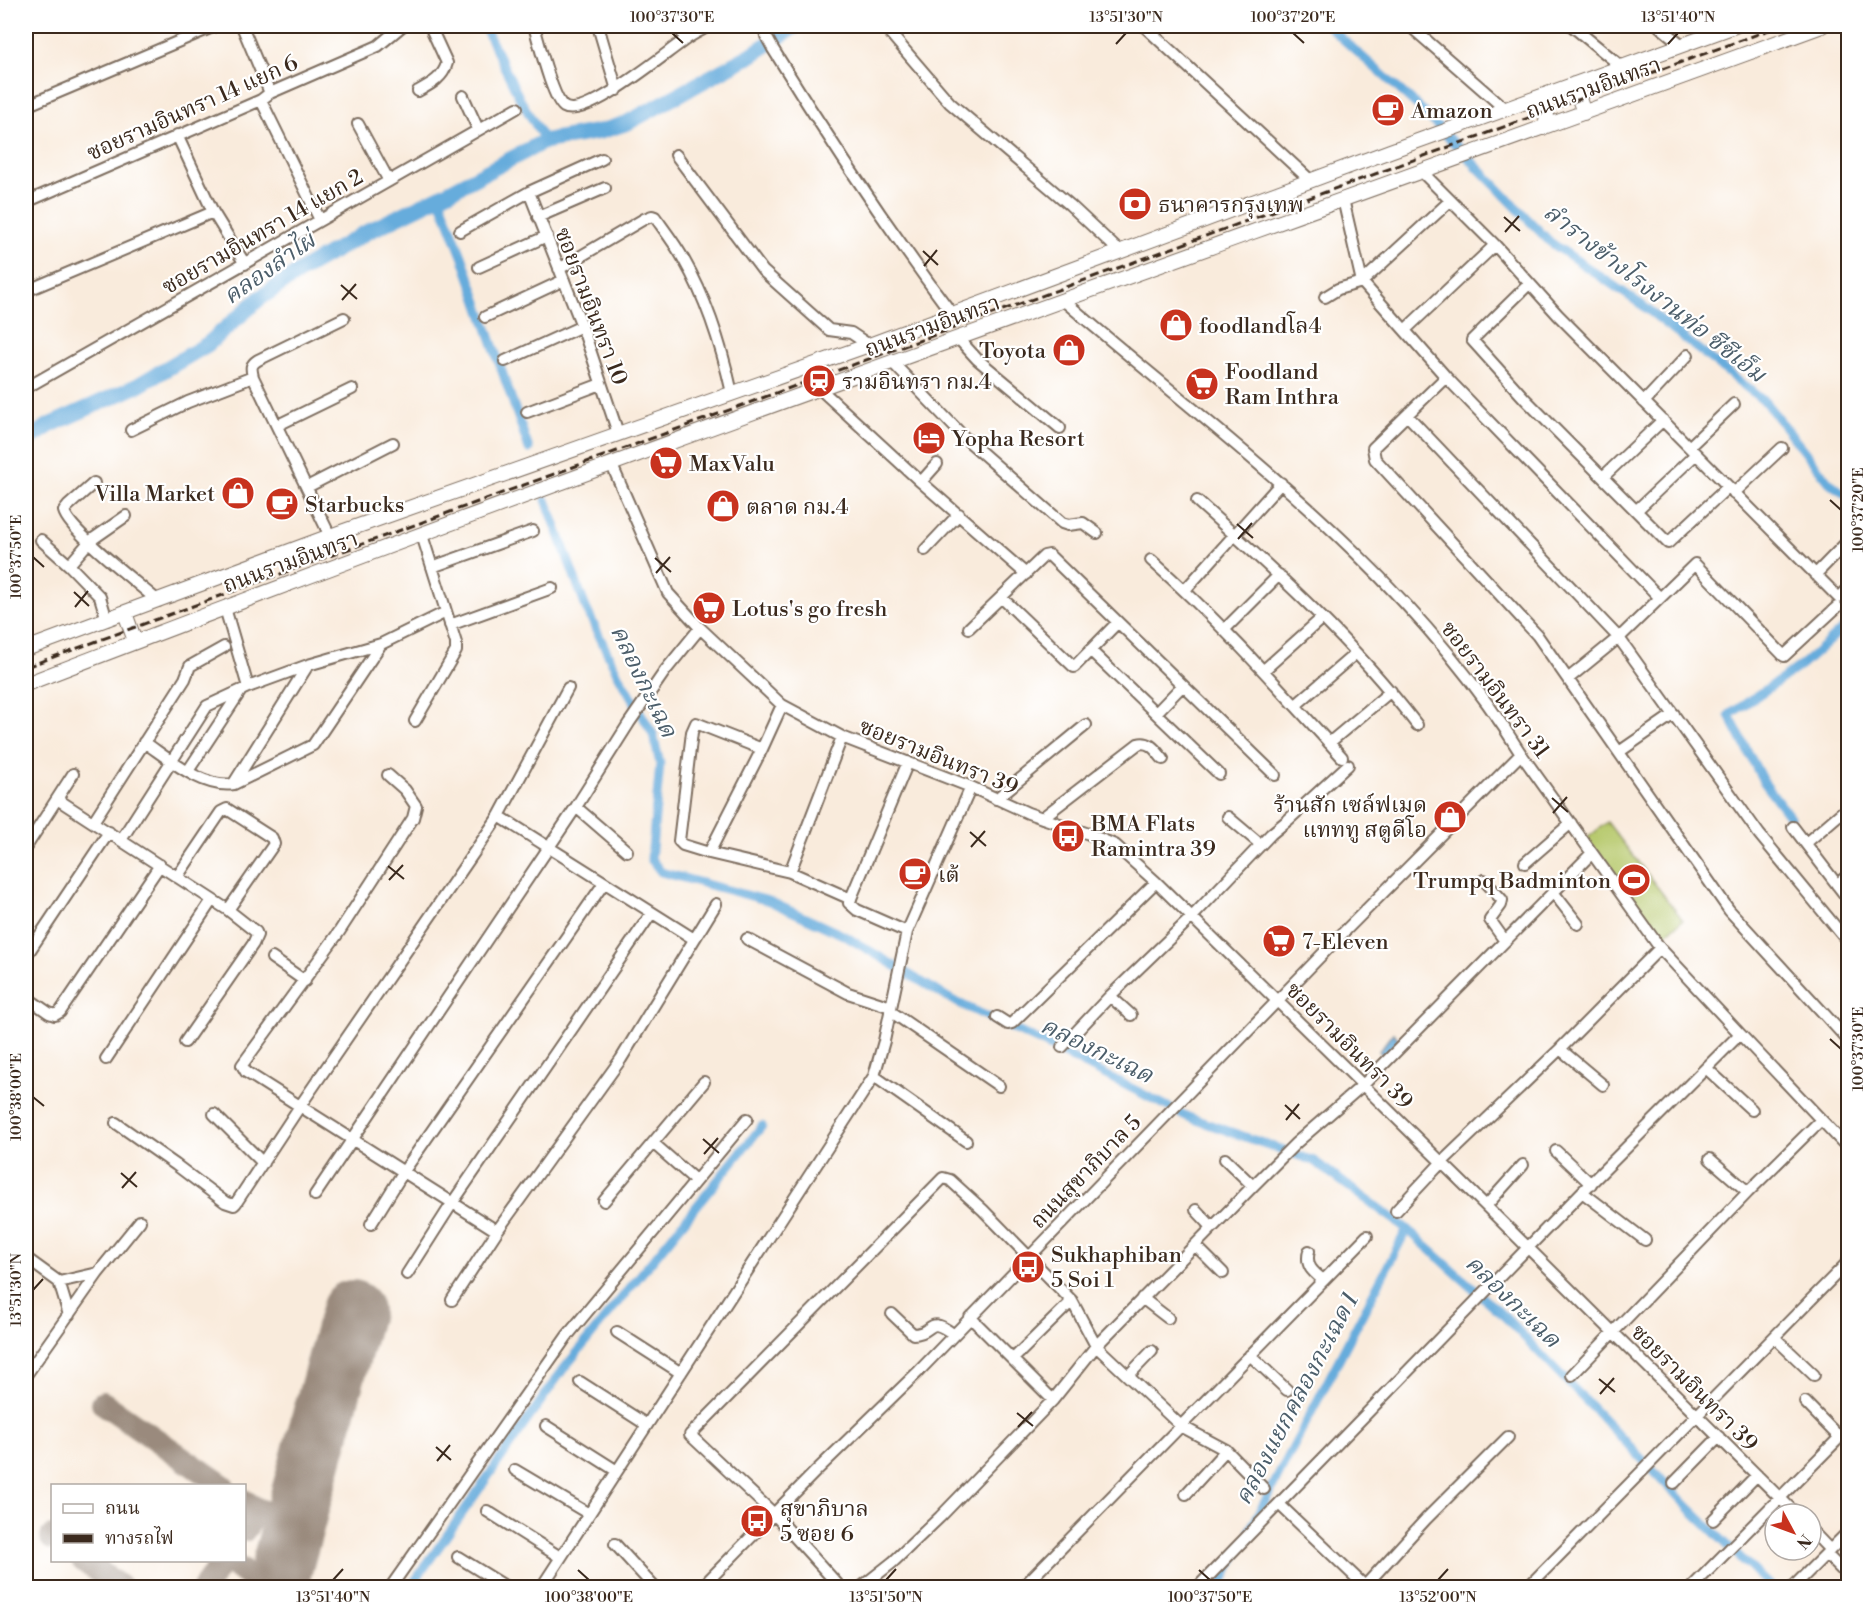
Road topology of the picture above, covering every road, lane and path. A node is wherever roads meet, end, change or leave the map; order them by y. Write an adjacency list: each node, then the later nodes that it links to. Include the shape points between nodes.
1 (214, 26): 26 (street)
2 (242, 26): 23 (street)
3 (399, 26): 23 (street, ซอยรามอินทรา 14 แยก 6, via 378,46)
4 (430, 26): 22 (street, via 447,63 435,82)
5 (534, 26): 21 (street, via 554,92 566,108 586,106)
6 (598, 26): 21 (street)
7 (680, 26): 17 (street)
8 (710, 26): 17 (street)
9 (884, 26): 50 (street, via 950,103)
10 (1144, 26): 37 (street)
11 (1410, 26): 28 (street)
12 (1572, 26): 19 (street)
13 (1659, 26): 18 (street)
14 (1735, 26): 18 (main road, ถนนรามอินทรา)
15 (1822, 26): 29 (main road, ถนนรามอินทรา)
16 (765, 31): 60 (street, via 875,209)
17 (685, 39): 21 (street)
18 (1682, 45): 19 (main road, ถนนรามอินทรา)
19 (1622, 67): 20 (main road, ถนนรามอินทรา)
20 (1574, 84): 25 (main road, ถนนรามอินทรา); 29 (main road)
21 (616, 90)
22 (418, 91)
23 (266, 96): 33 (street, ซอยรามอินทรา 14 แยก 6); 46 (street)
24 (463, 96): 32 (street)
25 (1530, 101): 28 (main road, ถนนรามอินทรา); 31 (main road, via 1547,113)
26 (26, 106)
27 (517, 108): 32 (street, ซอยรามอินทรา 14 แยก 2)
28 (1506, 110): 37 (main road, ถนนรามอินทรา)
29 (1584, 113): 31 (main road, ถนนรามอินทรา)
30 (358, 124): 38 (street)
31 (1543, 128): 36 (main road, ถนนรามอินทรา)
32 (478, 129): 38 (street, ซอยรามอินทรา 14 แยก 2)
33 (177, 135): 43 (street, ซอยรามอินทรา 14 แยก 6); 44 (street)
34 (676, 155): 66 (street, via 763,271 829,330 851,333)
35 (602, 159): 40 (street)
36 (1420, 171): 41 (main road, ถนนรามอินทรา); 42 (street)
37 (1310, 180): 50 (main road, ถนนรามอินทรา)
38 (389, 181): 46 (street, ซอยรามอินทรา 14 แยก 2)
39 (605, 188): 45 (street)
40 (529, 192): 45 (street, ซอยรามอินทรา 10); 47 (street)
41 (1343, 199): 55 (street); 59 (main road, ถนนรามอินทรา)
42 (1450, 201): 49 (street); 55 (street)
43 (26, 202)
44 (213, 212): 51 (street); 57 (street)
45 (538, 217): 48 (street, ซอยรามอินทรา 10)
46 (320, 220): 51 (street, ซอยรามอินทรา 14 แยก 2)
47 (460, 231)
48 (547, 236): 52 (street); 53 (street, ซอยรามอินทรา 10)
49 (1495, 245): 56 (street); 64 (street)
50 (1119, 251): 60 (main road, ถนนรามอินทรา)
51 (245, 264): 73 (street, ซอยรามอินทรา 14 แยก 2)
52 (479, 267)
53 (559, 269): 54 (street, ซอยรามอินทรา 10); 76 (street, via 644,219 655,217 684,259 716,334)
54 (564, 280): 61 (street); 63 (street, ซอยรามอินทรา 10)
55 (1362, 282): 58 (street); 64 (street)
56 (1529, 284): 77 (street); 91 (street, via 1472,340)
57 (26, 291)
58 (1325, 297)
59 (1063, 300): 65 (main road, ถนนรามอินทรา); 94 (street, ซอยรามอินทรา 31)
60 (952, 314): 66 (main road, ถนนรามอินทรา)
61 (485, 317)
62 (344, 318): 70 (street, via 253,363)
63 (582, 326): 68 (street); 72 (street, ซอยรามอินทรา 10)
64 (1406, 330): 71 (street)
65 (958, 338): 69 (main road, ถนนรามอินทรา); 83 (street, via 977,359)
66 (869, 345): 76 (main road, ถนนรามอินทรา)
67 (1688, 356): 77 (street)
68 (505, 361)
69 (892, 362): 74 (main road, ถนนรามอินทรา); 102 (street, via 965,438 1062,523 1083,524)
70 (253, 377): 82 (street); 84 (street)
71 (1446, 377): 80 (street); 120 (street)
72 (602, 384): 79 (street); 85 (street, ซอยรามอินทรา 10)
73 (26, 388)
74 (819, 388): 89 (main road, ถนนรามอินทรา); 92 (street)
75 (352, 390): 82 (street)
76 (732, 393): 85 (main road, ถนนรามอินทรา)
77 (1644, 402): 81 (street)
78 (1734, 404): 88 (street)
79 (527, 412)
80 (1407, 415): 133 (street); 142 (street, via 1373,448 1375,459 1537,635)
81 (1663, 420): 88 (street); 91 (street)
82 (278, 425): 95 (street)
83 (1060, 428)
84 (131, 430)
85 (618, 433): 105 (main road, ถนนรามอินทรา)
86 (393, 443): 95 (street)
87 (1782, 448): 96 (street)
88 (1693, 451): 96 (street); 98 (street)
89 (610, 463): 103 (main road, ถนนรามอินทรา); 130 (street, ซอยรามอินทรา 39, via 668,593)
90 (937, 464): 92 (street)
91 (1604, 476): 98 (street)
92 (921, 482): 99 (street)
93 (94, 483): 108 (street, via 64,511)
94 (1281, 483): 104 (street); 160 (street, ซอยรามอินทรา 31, via 1339,536 1437,638 1461,666)
95 (307, 487): 105 (street)
96 (1731, 490): 98 (street, via 1668,543); 115 (street)
97 (1197, 501): 104 (street)
98 (1638, 510)
99 (959, 514): 109 (street); 113 (street)
100 (126, 516): 108 (street)
101 (533, 531): 112 (street)
102 (1097, 533)
103 (422, 535): 112 (street); 123 (main road, ถนนรามอินทรา)
104 (1234, 535): 114 (street); 118 (street)
105 (330, 536): 121 (main road, ถนนรามอินทรา)
106 (41, 540): 111 (street)
107 (1848, 541): 115 (street)
108 (90, 542): 111 (street); 121 (street)
109 (925, 550)
110 (1151, 561): 118 (street)
111 (69, 565): 127 (street, via 100,597)
112 (432, 567): 124 (street)
113 (1026, 574): 119 (street); 128 (street, via 1049,555)
114 (1279, 574): 126 (street); 132 (street)
115 (1815, 574): 117 (street, via 1839,598)
116 (552, 588): 129 (street)
117 (1848, 589)
118 (1185, 590): 132 (street)
119 (1002, 598): 131 (street); 138 (street, via 1074,667)
120 (1660, 598): 122 (street, via 1695,564 1784,656); 133 (street)
121 (158, 601): 125 (main road, ถนนรามอินทรา)
122 (1837, 607)
123 (225, 608): 134 (main road, ถนนรามอินทรา); 146 (street)
124 (447, 612): 129 (street); 135 (street)
125 (125, 613): 127 (main road, ถนนรามอินทรา); 134 (main road)
126 (1322, 618): 139 (street); 141 (street)
127 (106, 620): 137 (main road, ถนนรามอินทรา)
128 (1117, 623): 138 (street); 144 (street)
129 (450, 625): 152 (street, via 456,651)
130 (700, 628): 148 (street, ซอยรามอินทรา 39); 173 (street, via 645,699)
131 (969, 628)
132 (1224, 630): 141 (street)
133 (1619, 638): 142 (street); 151 (street)
134 (135, 641): 143 (main road, ถนนรามอินทรา)
135 (381, 644): 140 (street); 169 (street, via 313,745)
136 (224, 647): 156 (street, via 190,666)
137 (26, 649)
138 (1090, 650): 150 (street)
139 (1356, 653): 147 (street); 149 (street)
140 (308, 665): 146 (street); 169 (street)
141 (1264, 670): 149 (street)
142 (1569, 678): 159 (street)
143 (26, 684)
144 (1182, 686): 150 (street); 168 (street)
145 (568, 688): 175 (street)
146 (244, 689): 162 (street, via 207,706); 164 (street)
147 (1391, 691): 154 (street); 157 (street)
148 (782, 705): 155 (street, ซอยรามอินทรา 39); 158 (street)
149 (1296, 705): 157 (street)
150 (1156, 713): 166 (street)
151 (1674, 714): 159 (street); 212 (street, via 1759,834)
152 (415, 721)
153 (1086, 725): 172 (street)
154 (1417, 725)
155 (842, 737): 163 (street, ซอยรามอินทรา 39); 192 (street)
156 (144, 742): 162 (street); 178 (street)
157 (1329, 743): 184 (street, via 1345,761)
158 (762, 749): 188 (street); 188 (street, via 696,723 679,837 683,845)
159 (1619, 752): 224 (street, via 1729,910)
160 (1521, 754): 179 (street, ซอยรามอินทรา 31); 219 (street, ถนนสุขาภิบาล 5)
161 (1163, 759): 177 (street, via 1149,743 1138,744)
162 (172, 761): 164 (street); 182 (street)
163 (908, 762): 170 (street, ซอยรามอินทรา 39); 201 (street)
164 (188, 771): 169 (street, via 206,782)
165 (73, 774): 171 (street)
166 (1219, 774)
167 (388, 775): 216 (street, via 412,800 416,812)
168 (1275, 775)
169 (234, 784)
170 (971, 787): 172 (street, ซอยรามอินทรา 39); 208 (street)
171 (57, 799): 178 (street); 185 (street)
172 (996, 799): 177 (street, ซอยรามอินทรา 39)
173 (576, 807): 186 (street); 187 (street)
174 (1848, 807): 183 (street)
175 (499, 816): 186 (street); 235 (street)
176 (1228, 817): 184 (street)
177 (1042, 818): 196 (street, ซอยรามอินทรา 39, via 1115,845)
178 (93, 822): 181 (street)
179 (1570, 823): 189 (street, ซอยรามอินทรา 31); 190 (street)
180 (1794, 827): 183 (street)
181 (109, 832): 182 (street); 214 (street)
182 (121, 840): 191 (street)
183 (1806, 843): 198 (street)
184 (1260, 844): 206 (street)
185 (26, 847)
186 (548, 849): 197 (street); 241 (street)
187 (627, 851)
188 (709, 853): 192 (street)
189 (1592, 853): 199 (street); 213 (street, ซอยรามอินทรา 31)
190 (1525, 863)
191 (160, 865): 194 (street); 218 (street, via 60,1012 53,1015)
192 (790, 872): 201 (street)
193 (1848, 875): 198 (street)
194 (177, 877): 202 (street); 204 (street, via 221,812 227,809 272,838 274,844)
195 (1484, 880): 211 (street, via 1502,900 1490,920)
196 (1156, 882): 206 (street, ซอยรามอินทรา 39); 222 (street, via 1012,1023)
197 (604, 883): 205 (street); 251 (street)
198 (1837, 885): 200 (street)
199 (1554, 892): 207 (street); 211 (street)
200 (1848, 898)
201 (851, 899): 208 (street, via 849,903 857,910)
202 (212, 900): 204 (street); 228 (street)
203 (716, 904): 209 (street)
204 (228, 910): 225 (street, via 257,935)
205 (651, 914): 209 (street); 259 (street)
206 (1192, 917): 217 (street); 219 (street, ซอยรามอินทรา 39)
207 (1578, 924)
208 (907, 932): 220 (street)
209 (694, 939): 266 (street, via 621,1059)
210 (747, 939): 220 (street, via 848,993)
211 (1505, 941): 232 (street)
212 (1848, 942)
213 (1660, 948): 223 (street, ซอยรามอินทรา 31); 227 (street)
214 (26, 956)
215 (272, 958): 216 (street)
216 (305, 981): 235 (street, via 242,1065 246,1072)
217 (1110, 996): 221 (street); 226 (street)
218 (26, 997)
219 (1278, 1000): 232 (street, ซอยรามอินทรา 39); 272 (street, ถนนสุขาภิบาล 5)
220 (891, 1010): 230 (street); 234 (street)
221 (1131, 1015)
222 (998, 1017)
223 (1740, 1034): 229 (street); 239 (street, ซอยรามอินทรา 31)
224 (1847, 1036)
225 (185, 1041)
226 (1062, 1047)
227 (1560, 1049): 233 (street); 249 (street)
228 (106, 1059)
229 (1706, 1068): 236 (street); 253 (street)
230 (874, 1076): 242 (street); 295 (street)
231 (704, 1082): 243 (street)
232 (1364, 1084): 249 (street, ซอยรามอินทรา 39); 254 (street)
233 (1603, 1085)
234 (999, 1086)
235 (300, 1106): 241 (street); 248 (street)
236 (1752, 1110)
237 (214, 1114): 248 (street)
238 (747, 1119): 252 (street)
239 (1821, 1120): 244 (street, ซอยรามอินทรา 31); 256 (street)
240 (116, 1124): 248 (street, via 230,1205 236,1203)
241 (352, 1138): 251 (street); 257 (street)
242 (966, 1141)
243 (654, 1143): 252 (street); 258 (street)
244 (1848, 1148)
245 (1556, 1151): 253 (street)
246 (1225, 1159): 254 (street)
247 (1710, 1159): 256 (street)
248 (263, 1163)
249 (1441, 1163): 260 (street, ซอยรามอินทรา 39); 262 (street)
250 (1523, 1165): 260 (street)
251 (404, 1171): 259 (street); 264 (street)
252 (695, 1180): 333 (street, via 567,1336)
253 (1591, 1184): 255 (street)
254 (1253, 1186): 265 (street)
255 (1582, 1192): 268 (street); 270 (street)
256 (1748, 1192): 288 (street)
257 (315, 1196)
258 (604, 1201)
259 (453, 1202): 266 (street); 277 (street)
260 (1486, 1206): 270 (street, ซอยรามอินทรา 39)
261 (1196, 1210): 265 (street)
262 (1396, 1211)
263 (140, 1221): 275 (street)
264 (371, 1224)
265 (1212, 1227): 269 (street)
266 (497, 1231): 281 (street)
267 (1366, 1236): 278 (street)
268 (1645, 1240)
269 (1195, 1245): 276 (street); 280 (street)
270 (1528, 1248): 288 (street, ซอยรามอินทรา 39); 321 (street)
271 (1309, 1251): 278 (street, via 1309,1266)
272 (1030, 1257): 282 (street); 285 (street, ถนนสุขาภิบาล 5); 324 (street, via 950,1180 943,1178 690,1435)
273 (26, 1258): 279 (street)
274 (1848, 1262): 290 (street)
275 (98, 1273): 279 (street); 284 (street)
276 (1223, 1274)
277 (407, 1275)
278 (1323, 1280): 293 (street)
279 (59, 1282): 284 (street)
280 (1142, 1298): 286 (street); 291 (street)
281 (452, 1300)
282 (1072, 1301): 291 (street); 294 (street)
283 (892, 1314): 289 (street, via 913,1334 937,1324)
284 (69, 1315): 296 (street)
285 (969, 1317): 289 (street, ถนนสุขาภิบาล 5); 294 (street)
286 (1168, 1318)
287 (617, 1332): 295 (street)
288 (1613, 1333): 297 (street); 304 (street, ซอยรามอินทรา 39)
289 (953, 1334): 324 (street, ถนนสุขาภิบาล 5)
290 (1775, 1338): 298 (street); 304 (street)
291 (1096, 1346): 299 (street); 302 (street)
292 (1152, 1350): 299 (street)
293 (1250, 1354): 301 (street); 307 (street)
294 (1013, 1359): 302 (street)
295 (681, 1373): 305 (street)
296 (26, 1375)
297 (1572, 1375)
298 (1814, 1375)
299 (1128, 1376): 307 (street)
300 (580, 1382): 305 (street)
301 (1287, 1390)
302 (1053, 1400): 339 (street, via 940,1517)
303 (1805, 1402): 311 (street)
304 (1697, 1416): 310 (street, ซอยรามอินทรา 39); 343 (street)
305 (647, 1425): 314 (street)
306 (546, 1426): 314 (street)
307 (1181, 1426): 312 (street); 340 (street)
308 (1848, 1429): 311 (street)
309 (1508, 1437): 342 (street)
310 (1719, 1437): 315 (street, ซอยรามอินทรา 39); 316 (street)
311 (1840, 1438): 319 (street)
312 (1226, 1450): 317 (street); 318 (street)
313 (516, 1470): 323 (street)
314 (617, 1471): 323 (street)
315 (1757, 1475): 319 (street, ซอยรามอินทรา 39); 325 (street)
316 (1674, 1483)
317 (1264, 1489)
318 (1186, 1494)
319 (1780, 1498): 320 (street, ซอยรามอินทรา 39); 344 (street)
320 (1784, 1502)
321 (1280, 1505): 341 (street); 342 (street)
322 (487, 1511): 331 (street)
323 (589, 1514): 331 (street)
324 (774, 1514): 337 (street, ถนนสุขาภิบาล 5); 338 (street)
325 (1713, 1520)
326 (1848, 1532): 329 (street)
327 (615, 1544): 336 (street)
328 (1823, 1546): 329 (street)
329 (1828, 1552): 332 (street); 345 (street)
330 (458, 1557): 334 (street)
331 (560, 1557): 335 (street)
332 (1848, 1576)
333 (390, 1587)
334 (508, 1587)
335 (541, 1587)
336 (655, 1587)
337 (701, 1587)
338 (841, 1587)
339 (860, 1587)
340 (1022, 1587)
341 (1197, 1587)
342 (1365, 1587)
343 (1527, 1587)
344 (1691, 1587)
345 (1792, 1587)

